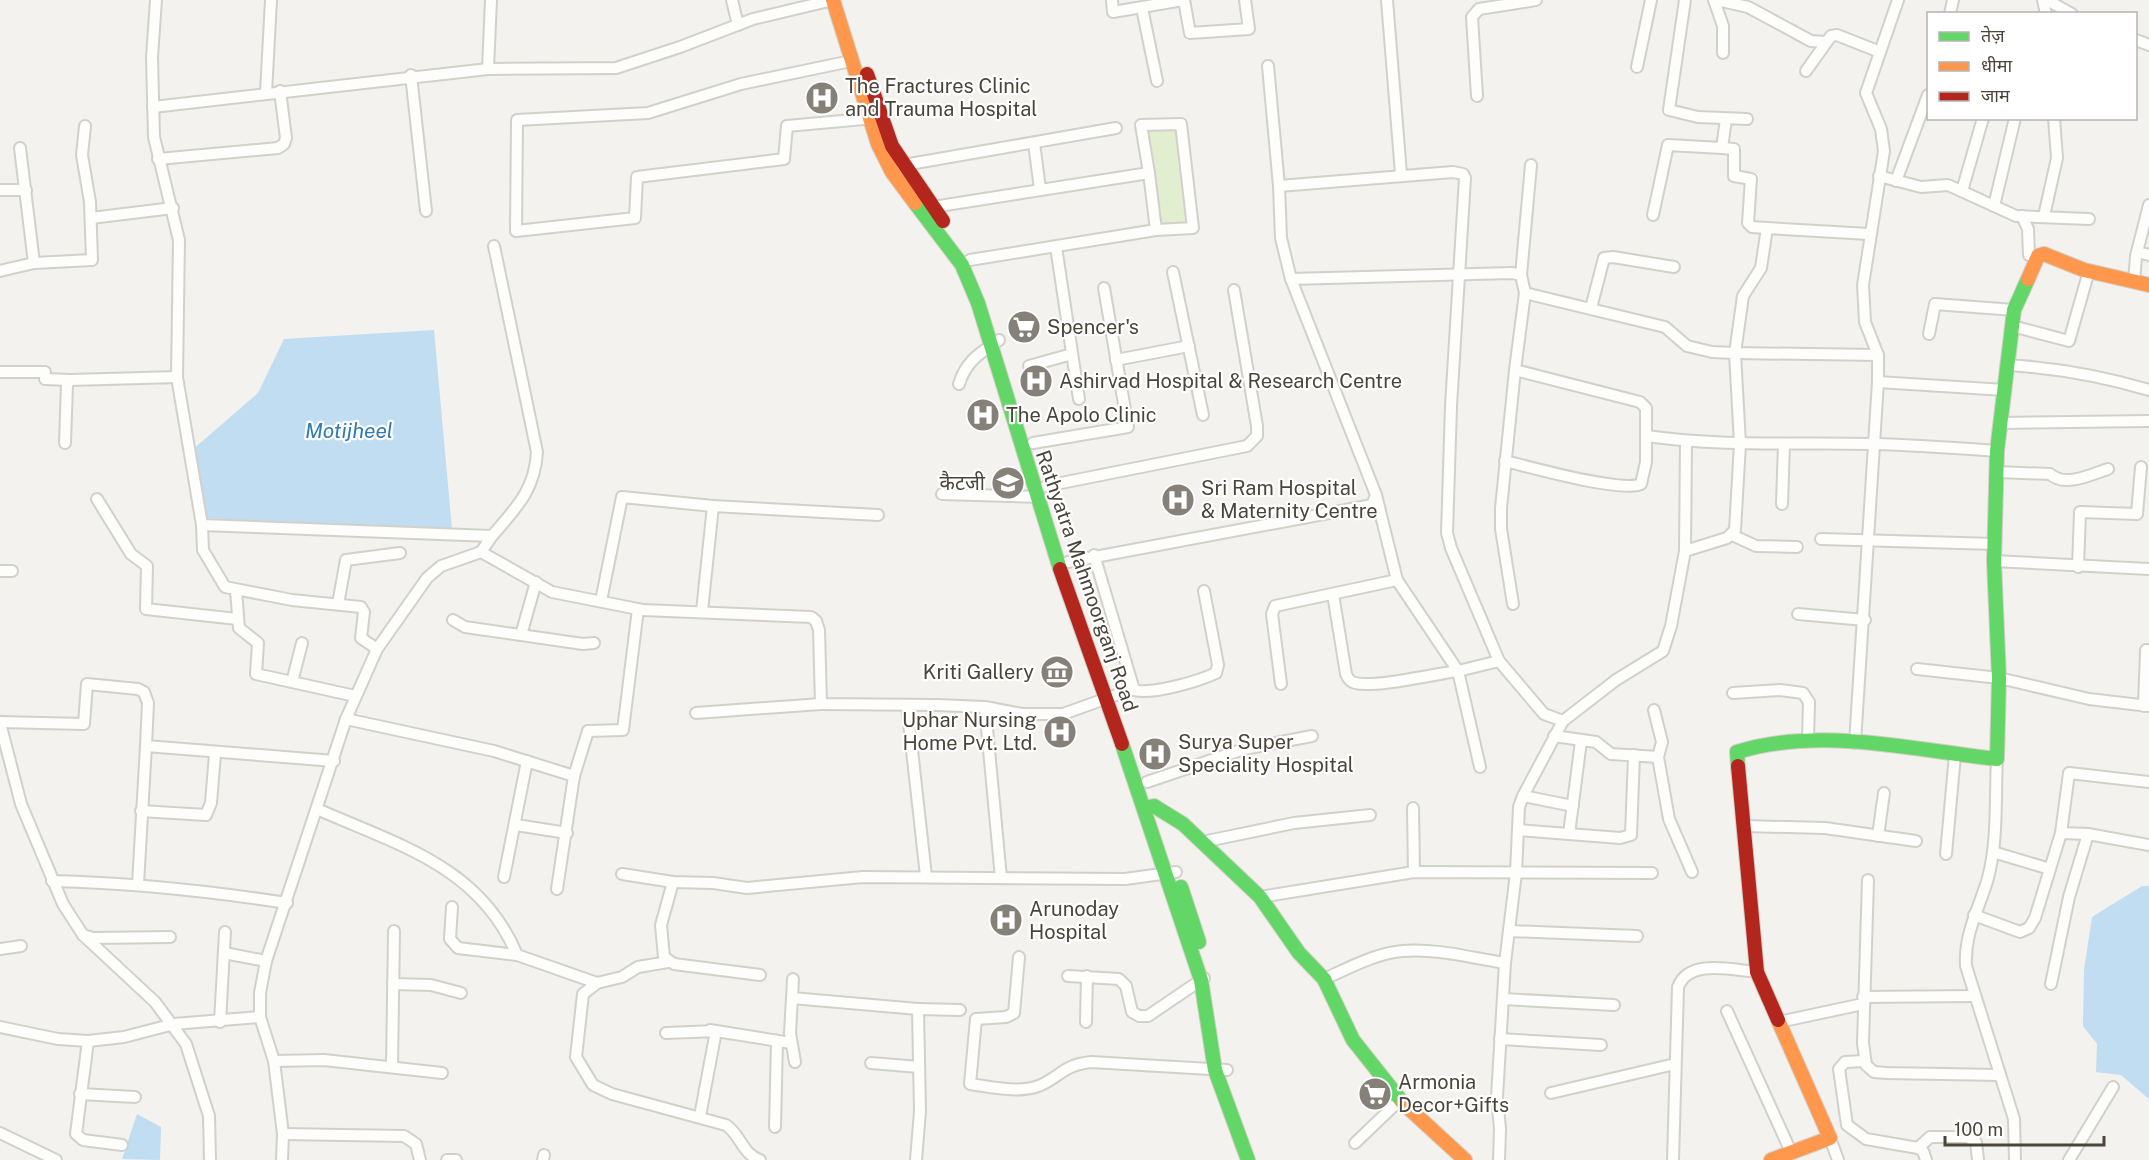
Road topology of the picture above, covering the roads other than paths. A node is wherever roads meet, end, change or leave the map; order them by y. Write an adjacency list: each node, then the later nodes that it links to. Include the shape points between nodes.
1 (156, 0): 35 (street)
2 (271, 0): 32 (street)
3 (491, 0): 27 (street)
4 (732, 0): 20 (street)
5 (833, 0): 20 (street); 24 (main road, Rathyatra Mahmoorganj Road)
6 (843, 0): 36 (main road)
7 (1112, 0): 18 (street, via 1113,12)
8 (1183, 0): 9 (street, via 1190,33 1249,29); 18 (street)
9 (1245, 0)
10 (1387, 0): 53 (street)
11 (1536, 0): 17 (street)
12 (1651, 0): 26 (street)
13 (1685, 0): 37 (street, via 1669,110)
14 (1716, 0): 21 (street, via 1748,7 1811,41); 23 (street, via 1723,26)
15 (1898, 0): 22 (street)
16 (2045, 0): 19 (street)
17 (1493, 3): 33 (street, via 1472,17)
18 (1142, 8): 30 (street)
19 (2068, 12)
20 (738, 25): 27 (street, via 616,68)
21 (1825, 42): 22 (street, via 1837,34); 28 (street)
22 (1880, 52): 47 (street, via 1866,93 1881,129)
23 (1723, 53)
24 (851, 61): 36 (main road, Rathyatra Mahmoorganj Road); 36 (street, via 741,84 648,113 517,120 516,231 635,218 637,177 784,159 787,126)
25 (1268, 66): 56 (street)
26 (1637, 66)
27 (488, 69): 29 (street)
28 (1806, 71)
29 (411, 75): 31 (street); 65 (street)
30 (1157, 81)
31 (280, 91): 32 (street); 49 (street, via 286,138 278,148)
32 (266, 93): 35 (street)
33 (1477, 96)
34 (1927, 100): 48 (street)
35 (153, 107): 49 (street)
36 (875, 118): 50 (main road); 97 (main road, Rathyatra Mahmoorganj Road, via 892,172 962,265)
37 (1726, 118): 38 (street); 46 (street)
38 (1747, 119)
39 (1982, 120): 60 (street)
40 (2014, 120): 62 (street)
41 (2054, 120): 68 (street, via 2057,158)
42 (86, 126): 69 (street, via 82,155)
43 (1116, 128): 44 (street)
44 (1034, 143): 50 (street); 57 (street)
45 (20, 148): 59 (street)
46 (1722, 148): 66 (street, via 1668,145); 71 (street, via 1735,151 1734,176 1751,179 1748,223)
47 (1884, 151): 48 (street); 54 (street)
48 (1905, 152): 55 (street)
49 (158, 159): 64 (street)
50 (904, 165): 63 (main road)
51 (1531, 165): 86 (street)
52 (1149, 173): 57 (street); 72 (street); 72 (street, via 1141,125 1181,124 1192,228)
53 (1401, 174): 56 (street); 85 (street, via 1463,174)
54 (1879, 176): 55 (street); 73 (street)
55 (1896, 181): 60 (street, via 1921,187 1948,185)
56 (1279, 186): 87 (street, via 1281,238)
57 (1040, 189): 63 (street)
58 (0, 190): 59 (street)
59 (26, 190): 80 (street)
60 (1962, 191): 62 (street)
61 (2149, 205): 76 (street)
62 (1994, 206): 67 (street)
63 (933, 207): 79 (main road)
64 (172, 208): 69 (street); 107 (street, via 179,240)
65 (426, 211)
66 (1653, 215)
67 (2022, 216): 68 (street); 77 (street, via 2028,229)
68 (2044, 216): 70 (street)
69 (91, 218): 80 (street, via 92,260)
70 (2089, 219)
71 (1767, 228): 73 (street); 99 (street, via 1761,268 1743,296)
72 (1156, 230): 75 (street)
73 (1869, 234): 101 (street, via 1864,266 1865,322)
74 (494, 246): 138 (street, via 537,452 529,490)
75 (1056, 247): 79 (street); 100 (street)
76 (2137, 252): 78 (street); 88 (street)
77 (2029, 255)
78 (2149, 255)
79 (970, 260): 97 (main road)
80 (34, 263): 82 (street)
81 (1674, 267): 93 (street, via 1604,258)
82 (0, 271)
83 (2088, 271): 88 (main road); 94 (main road, via 2044,254 2037,256); 95 (street, via 2069,341)
84 (1173, 272): 98 (street)
85 (1461, 275): 86 (street); 87 (street); 172 (street, via 1447,533)
86 (1521, 275): 92 (street)
87 (1291, 279): 131 (street)
88 (2134, 282): 89 (main road)
89 (2149, 285)
90 (1104, 288): 102 (street)
91 (1234, 290): 129 (street, via 1257,436 1247,446)
92 (1525, 293): 93 (street); 105 (street)
93 (1591, 308): 99 (street, via 1665,327 1687,346)
94 (2014, 310): 95 (main road); 96 (street, via 1935,304)
95 (2012, 326): 103 (main road)
96 (1929, 334)
97 (995, 342): 110 (street, via 972,358); 120 (main road); 129 (main road, Rathyatra Mahmoorganj Road)
98 (1189, 346): 102 (street); 114 (street)
99 (1735, 353): 101 (street); 121 (street)
100 (1072, 354): 104 (street); 113 (street)
101 (1878, 355): 109 (street)
102 (1116, 360): 120 (street, via 1128,427)
103 (2007, 365): 111 (main road); 112 (street, via 2056,368)
104 (1029, 366)
105 (1515, 370): 117 (street, via 1640,402 1646,408); 125 (street)
106 (0, 372): 108 (street)
107 (177, 378): 108 (street); 136 (street)
108 (70, 380): 119 (street)
109 (1878, 382): 111 (street); 123 (street)
110 (959, 384)
111 (2005, 390): 116 (main road)
112 (2149, 390)
113 (1079, 399)
114 (1203, 415)
115 (2149, 422): 116 (street)
116 (2001, 423): 124 (main road)
117 (1647, 436): 118 (street); 125 (street, via 1643,480 1637,486 1575,478)
118 (1686, 442): 121 (street); 143 (street)
119 (65, 443)
120 (1032, 443): 129 (main road)
121 (1740, 444): 122 (street); 137 (street, via 1736,530)
122 (1784, 444): 123 (street); 133 (street)
123 (1874, 444): 124 (street); 140 (street)
124 (1997, 451): 128 (main road)
125 (1505, 461): 160 (street, via 1501,529)
126 (2141, 466): 149 (street, via 2137,514 2080,512)
127 (2108, 469): 128 (street, via 2069,480 2050,474)
128 (1997, 472): 141 (main road)
129 (1042, 491): 130 (street); 148 (main road); 180 (main road, Rathyatra Mahmoorganj Road, via 1071,604)
130 (942, 494)
131 (1376, 495): 146 (street, via 1372,505); 153 (street)
132 (96, 499): 164 (street, via 134,557 147,566 146,609)
133 (1782, 504)
134 (713, 506): 135 (street); 158 (street, via 622,497); 162 (street)
135 (878, 515)
136 (202, 525): 138 (street); 155 (street, via 203,550 222,583)
137 (1732, 535): 142 (street, via 1756,546); 143 (street)
138 (492, 536): 144 (street)
139 (1821, 539): 140 (street)
140 (1869, 540): 141 (street); 166 (street)
141 (1995, 544): 147 (main road)
142 (1797, 547)
143 (1685, 551): 188 (street, via 1663,651 1616,680)
144 (481, 552): 154 (street); 170 (street, via 441,566 427,578)
145 (400, 553): 159 (street, via 346,560)
146 (1094, 555): 148 (street); 156 (street, via 1134,690 1147,691 1216,673 1218,665)
147 (1994, 561): 149 (street); 175 (main road)
148 (1068, 562): 180 (main road)
149 (2078, 567): 150 (street)
150 (2149, 569)
151 (0, 571): 152 (street)
152 (12, 571)
153 (1397, 580): 157 (street); 174 (street)
154 (536, 582): 158 (street, via 552,592); 167 (street)
155 (236, 590): 159 (street); 164 (street)
156 (1204, 591)
157 (1333, 594): 174 (street, via 1349,681 1382,682); 177 (street, via 1275,606 1272,614)
158 (601, 601): 161 (street)
159 (338, 604): 170 (street, via 363,609 360,636)
160 (1513, 604)
161 (638, 609): 162 (street); 204 (street, via 623,730 588,731)
162 (702, 611): 181 (street, via 811,617 819,630)
163 (1798, 614): 166 (street)
164 (237, 619): 176 (street, via 239,628 258,643 256,674)
165 (453, 620): 167 (street, via 465,627)
166 (1865, 620): 194 (street)
167 (521, 635): 169 (street)
168 (302, 643): 176 (street)
169 (594, 643)
170 (377, 649): 179 (street)
171 (2149, 650): 183 (street)
172 (1498, 661): 174 (street); 188 (street, via 1544,714)
173 (1917, 669): 175 (street)
174 (1458, 670): 203 (street)
175 (1999, 678): 183 (street, via 2089,699); 200 (main road)
176 (292, 682): 179 (street)
177 (1281, 684)
178 (1734, 693): 193 (street, via 1803,693 1809,702)
179 (355, 696): 187 (street)
180 (1111, 697): 184 (street, via 1063,714 1022,714); 205 (main road); 210 (main road, Rathyatra Mahmoorganj Road)
181 (821, 704): 182 (street); 186 (street)
182 (907, 705): 184 (street); 235 (street)
183 (2147, 706)
184 (985, 707): 237 (street)
185 (1654, 710): 199 (street, via 1662,742)
186 (696, 713)
187 (345, 719): 201 (street); 202 (street)
188 (1563, 721): 191 (street)
189 (0, 723): 195 (street, via 84,724 87,684 138,688 148,703); 239 (street, via 21,804)
190 (1312, 736): 205 (street, via 1244,749)
191 (1554, 736): 192 (street); 208 (street)
192 (1581, 741): 197 (street, via 1596,742 1611,754); 209 (street)
193 (1808, 741): 194 (main road); 216 (main road, via 1756,744 1737,752)
194 (1855, 743): 198 (main road)
195 (146, 746): 196 (street); 213 (street)
196 (215, 754): 201 (street); 213 (street, via 212,802 206,815)
197 (1634, 755): 199 (street); 220 (street, via 1631,835 1620,838)
198 (1954, 755): 200 (main road); 227 (street)
199 (1658, 757): 230 (street, via 1669,819)
200 (1998, 759): 226 (street)
201 (334, 761): 212 (street)
202 (526, 761): 204 (street); 215 (street)
203 (1480, 767)
204 (574, 776): 218 (street)
205 (1147, 782): 210 (main road)
206 (2149, 782): 219 (street, via 2069,773)
207 (1884, 793): 222 (street)
208 (1522, 796): 209 (street); 217 (street)
209 (1573, 806): 220 (street)
210 (1149, 807): 224 (main road, via 1183,824); 231 (main road, Rathyatra Mahmoorganj Road)
211 (1413, 808): 229 (street)
212 (317, 809): 244 (street); 256 (street, via 417,852 465,882 506,928)
213 (141, 811): 241 (street)
214 (1370, 815): 224 (street, via 1294,823)
215 (516, 825): 218 (street); 236 (street)
216 (1744, 826): 222 (street, via 1825,828); 261 (main road)
217 (1518, 830): 220 (street); 232 (street)
218 (567, 833): 242 (street)
219 (2061, 833): 221 (street); 228 (street)
220 (1569, 834)
221 (2088, 834): 225 (street); 270 (street, via 2069,897)
222 (1878, 836): 223 (street)
223 (1916, 841)
224 (1202, 842): 243 (main road)
225 (2149, 845)
226 (1992, 852): 228 (street); 246 (street, via 1988,879)
227 (1946, 854)
228 (2050, 869): 246 (street, via 2029,928 2020,932)
229 (1414, 872): 232 (street); 243 (street)
230 (1692, 872)
231 (1171, 873): 237 (street, via 1125,879); 265 (main road, Rathyatra Mahmoorganj Road)
232 (1516, 873): 233 (street); 248 (street)
233 (1652, 873)
234 (622, 874): 240 (street)
235 (926, 876): 237 (street); 240 (street, via 863,877 747,888)
236 (504, 877)
237 (1001, 878)
238 (1868, 880): 275 (street)
239 (52, 881): 241 (street); 250 (street)
240 (673, 882): 259 (street, via 661,925 662,951)
241 (138, 884): 244 (street)
242 (557, 889)
243 (1260, 897): 267 (main road, via 1299,953)
244 (287, 903): 258 (street)
245 (452, 907): 256 (street, via 450,939 458,948)
246 (1974, 915): 272 (street, via 1965,949)
247 (394, 931): 269 (street)
248 (1509, 931): 251 (street); 260 (street)
249 (225, 932): 255 (street)
250 (83, 935): 252 (street); 284 (street)
251 (1636, 936)
252 (170, 937)
253 (21, 946): 254 (street)
254 (0, 949)
255 (224, 953): 258 (street); 281 (street)
256 (517, 955): 268 (street)
257 (1019, 957): 301 (street, via 1014,1013 976,1019 970,1084 1028,1088 1074,1064 1091,1062)
258 (266, 961): 280 (street)
259 (668, 962): 262 (street); 268 (street, via 638,967 622,977)
260 (1505, 963): 267 (street, via 1403,951 1371,959); 274 (street)
261 (1757, 972): 283 (main road); 298 (street, via 1697,968 1681,978)
262 (760, 975)
263 (1068, 976): 264 (street)
264 (1087, 976): 265 (street, via 1119,979 1126,986 1132,1012 1139,1016 1148,1016); 282 (street)
265 (1204, 978): 301 (main road, Rathyatra Mahmoorganj Road)
266 (794, 979): 273 (street)
267 (1324, 979): 308 (main road, via 1353,1040)
268 (597, 983): 309 (street, via 583,994 576,1057 593,1085 612,1094)
269 (393, 984): 271 (street, via 431,985); 299 (street)
270 (2051, 984)
271 (461, 993)
272 (1975, 996): 275 (street); 303 (street)
273 (792, 998): 277 (street); 292 (street)
274 (1503, 999): 276 (street); 289 (street)
275 (1863, 1001): 283 (street); 295 (street)
276 (1614, 1005)
277 (918, 1009): 278 (street); 300 (street)
278 (960, 1010)
279 (1727, 1011): 317 (street)
280 (260, 1017): 281 (street); 294 (street)
281 (220, 1022): 284 (street)
282 (1086, 1022)
283 (1779, 1022): 313 (main road)
284 (174, 1024): 290 (street, via 124,1037); 319 (street, via 186,1044 204,1093)
285 (686, 1026): 287 (street)
286 (0, 1027): 290 (street)
287 (716, 1031): 288 (street); 291 (street); 309 (street)
288 (666, 1033)
289 (1500, 1039): 293 (street); 329 (street)
290 (88, 1041): 306 (street)
291 (777, 1041): 292 (street); 310 (street)
292 (791, 1043): 296 (street)
293 (1601, 1045)
294 (274, 1061): 299 (street, via 302,1059); 312 (street)
295 (1864, 1061): 303 (street, via 1878,1073); 316 (street, via 1845,1062 1839,1069 1847,1125 1866,1139)
296 (795, 1062)
297 (871, 1063): 300 (street)
298 (1675, 1064): 305 (street); 330 (street)
299 (392, 1067): 302 (street)
300 (919, 1067): 325 (street)
301 (1221, 1070): 326 (main road, Rathyatra Mahmoorganj Road); 327 (main road, Rathyatra Mahmoorganj Road)
302 (441, 1073)
303 (1999, 1075): 335 (street, via 2014,1119)
304 (2113, 1087): 336 (street)
305 (1551, 1093)
306 (81, 1094): 307 (street); 315 (street, via 78,1137)
307 (135, 1097)
308 (1400, 1100): 314 (street); 328 (main road)
309 (700, 1116): 324 (street, via 733,1129 745,1151)
310 (775, 1127)
311 (0, 1133): 318 (street)
312 (283, 1134): 320 (street); 321 (street, via 404,1136 416,1144)
313 (1830, 1138): 317 (main road); 332 (street)
314 (1355, 1143)
315 (122, 1145)
316 (1918, 1148): 333 (street); 334 (street, via 1930,1137 1967,1137 1976,1142)
317 (1791, 1152): 331 (main road)
318 (56, 1160)
319 (210, 1160)
320 (282, 1160)
321 (420, 1160)
322 (447, 1160): 323 (street)
323 (456, 1160)
324 (760, 1160)
325 (916, 1160)
326 (1248, 1160)
327 (1257, 1160)
328 (1465, 1160)
329 (1499, 1160)
330 (1674, 1160)
331 (1771, 1160)
332 (1838, 1160)
333 (1926, 1160)
334 (1978, 1160)
335 (2015, 1160)
336 (2069, 1160)

